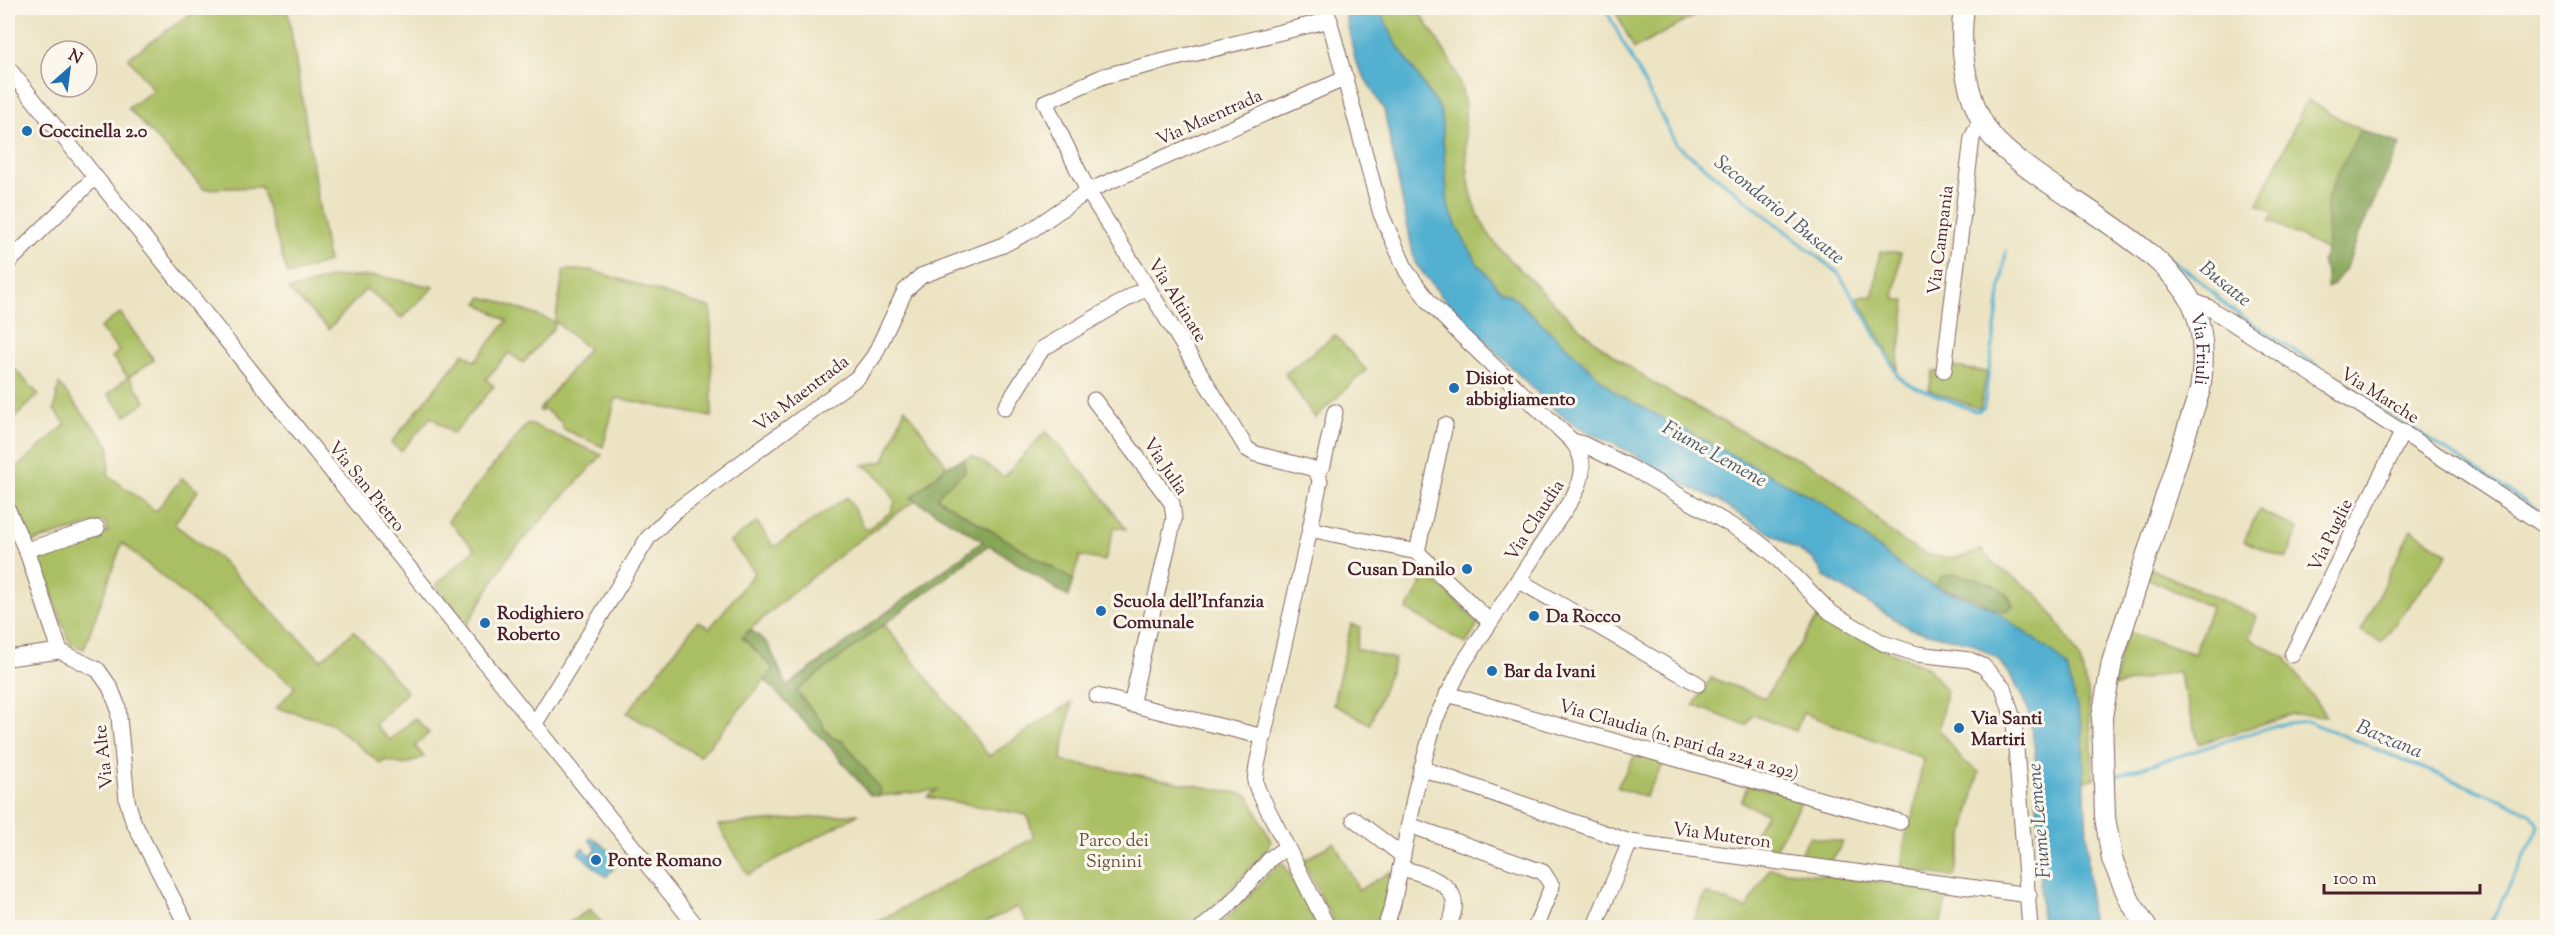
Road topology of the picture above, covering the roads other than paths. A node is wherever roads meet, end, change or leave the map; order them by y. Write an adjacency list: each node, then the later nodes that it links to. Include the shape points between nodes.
1 (1964, 8): 5 (main road, Via Friuli, via 1966,77)
2 (1328, 14): 4 (street, Via Claudia); 7 (street, Via Altinate, via 1104,76 1045,102)
3 (8, 68): 6 (street, Via San Pietro)
4 (1346, 78): 7 (street, Via Maentrada); 17 (street, Via Claudia, via 1381,214 1407,272 1459,333)
5 (1982, 117): 10 (main road, Via Friuli, via 1996,140 2030,169 2158,261); 11 (street, Via Campania, via 1972,138)
6 (95, 177): 8 (street); 34 (street, Via San Pietro)
7 (1088, 190): 9 (street, Via Altinate); 34 (street, Via Maentrada, via 1030,231 914,281 874,356 858,377 674,512 648,538)
8 (8, 263)
9 (1147, 287): 13 (street, via 1042,349); 18 (street, Via Altinate, via 1247,449)
10 (2190, 300): 16 (street, Via Marche, via 2208,307); 53 (main road, Via Friuli, via 2203,343 2200,390 2112,662 2102,717 2105,817 2112,859 2130,902)
11 (1944, 370)
12 (1094, 400): 33 (street, Via Julia, via 1172,503 1173,510)
13 (1005, 408)
14 (1335, 412): 18 (street, via 1323,465)
15 (1445, 425): 24 (street)
16 (2403, 431): 21 (street, Via Marche); 28 (street, Via Puglie)
17 (1572, 441): 25 (street, Via Claudia, via 1583,463 1579,487); 43 (street, via 1640,473 1754,538 1830,612 1883,643 1917,654 1970,660 1993,675 2008,699 2013,722)
18 (1317, 472): 22 (street, via 1320,481)
19 (8, 510): 23 (street)
20 (98, 528): 23 (street)
21 (2547, 528)
22 (1310, 529): 24 (street); 35 (street)
23 (26, 550): 27 (street)
24 (1417, 552): 26 (street)
25 (1518, 580): 26 (street, Via Claudia); 30 (street)
26 (1490, 622): 31 (street, Via Claudia)
27 (60, 651): 29 (street); 45 (street, Via Alte, via 98,670 110,687 118,707 127,800 133,821)
28 (2292, 656)
29 (8, 657)
30 (1698, 684)
31 (1447, 694): 36 (street, Via Claudia, via 1434,720); 38 (street, Via Claudia (n. pari da 224 a 292))
32 (1097, 696): 33 (street)
33 (1131, 705): 35 (street)
34 (533, 723): 46 (street, Via San Pietro)
35 (1264, 737): 41 (street, via 1256,782)
36 (1421, 768): 39 (street, Via Claudia); 40 (street, Via Muteron)
37 (1354, 819): 42 (street)
38 (1900, 822)
39 (1409, 825): 42 (street, Via Claudia); 50 (street, via 1543,873 1552,886)
40 (1630, 842): 43 (street, Via Muteron); 51 (street)
41 (1287, 847): 47 (street); 48 (street)
42 (1402, 862): 44 (street, Via Claudia); 49 (street, via 1451,891 1455,904)
43 (2029, 895): 52 (street)
44 (1390, 925)
45 (188, 927)
46 (698, 927)
47 (1202, 927)
48 (1328, 927)
49 (1447, 927)
50 (1535, 927)
51 (1594, 927)
52 (2030, 927)
53 (2147, 927)

